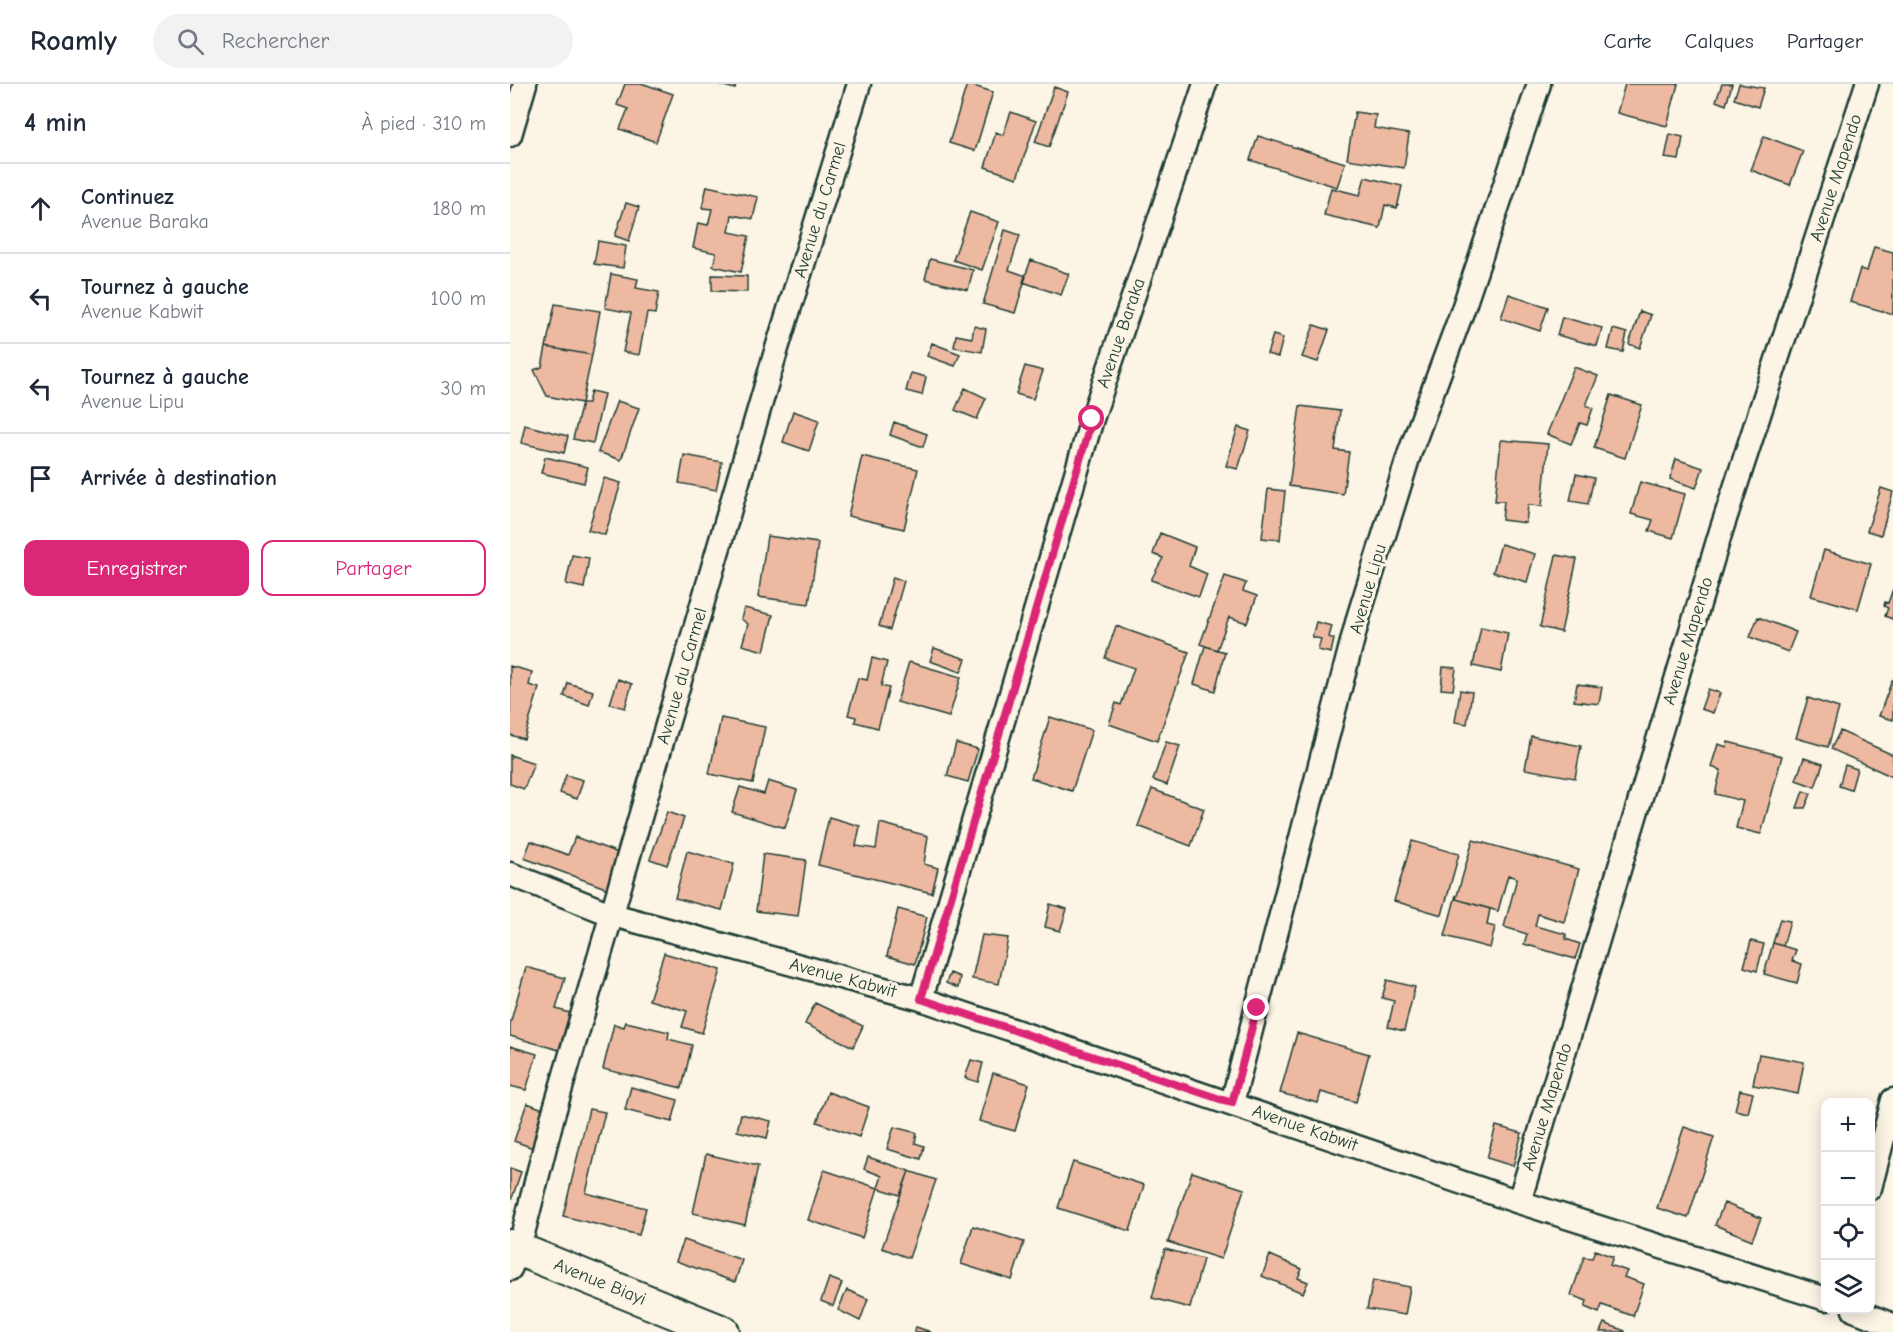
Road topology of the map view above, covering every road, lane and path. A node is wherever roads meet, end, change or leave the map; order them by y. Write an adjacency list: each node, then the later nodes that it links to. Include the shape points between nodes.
1 (525, 84): 6 (street)
2 (859, 84): 8 (street, Avenue du Carmel, via 774,358)
3 (1205, 84): 9 (street, Avenue Baraka, via 1092,419)
4 (1539, 84): 11 (street, Avenue Lipu, via 1410,452 1359,615)
5 (1867, 84): 13 (street, Avenue Mapendo, via 1721,531)
6 (510, 135)
7 (510, 874): 8 (street, Avenue Kabwit)
8 (613, 915): 9 (street, Avenue Kabwit); 14 (street, Avenue du Carmel)
9 (921, 999): 11 (street, Avenue Kabwit)
10 (1893, 1100): 12 (street)
11 (1232, 1103): 13 (street, Avenue Kabwit)
12 (1875, 1169)
13 (1519, 1202): 15 (street, Avenue Kabwit)
14 (513, 1255): 18 (street, Avenue Biayi)
15 (1821, 1297)
16 (1864, 1314): 17 (street)
17 (1893, 1325)
18 (723, 1332)

